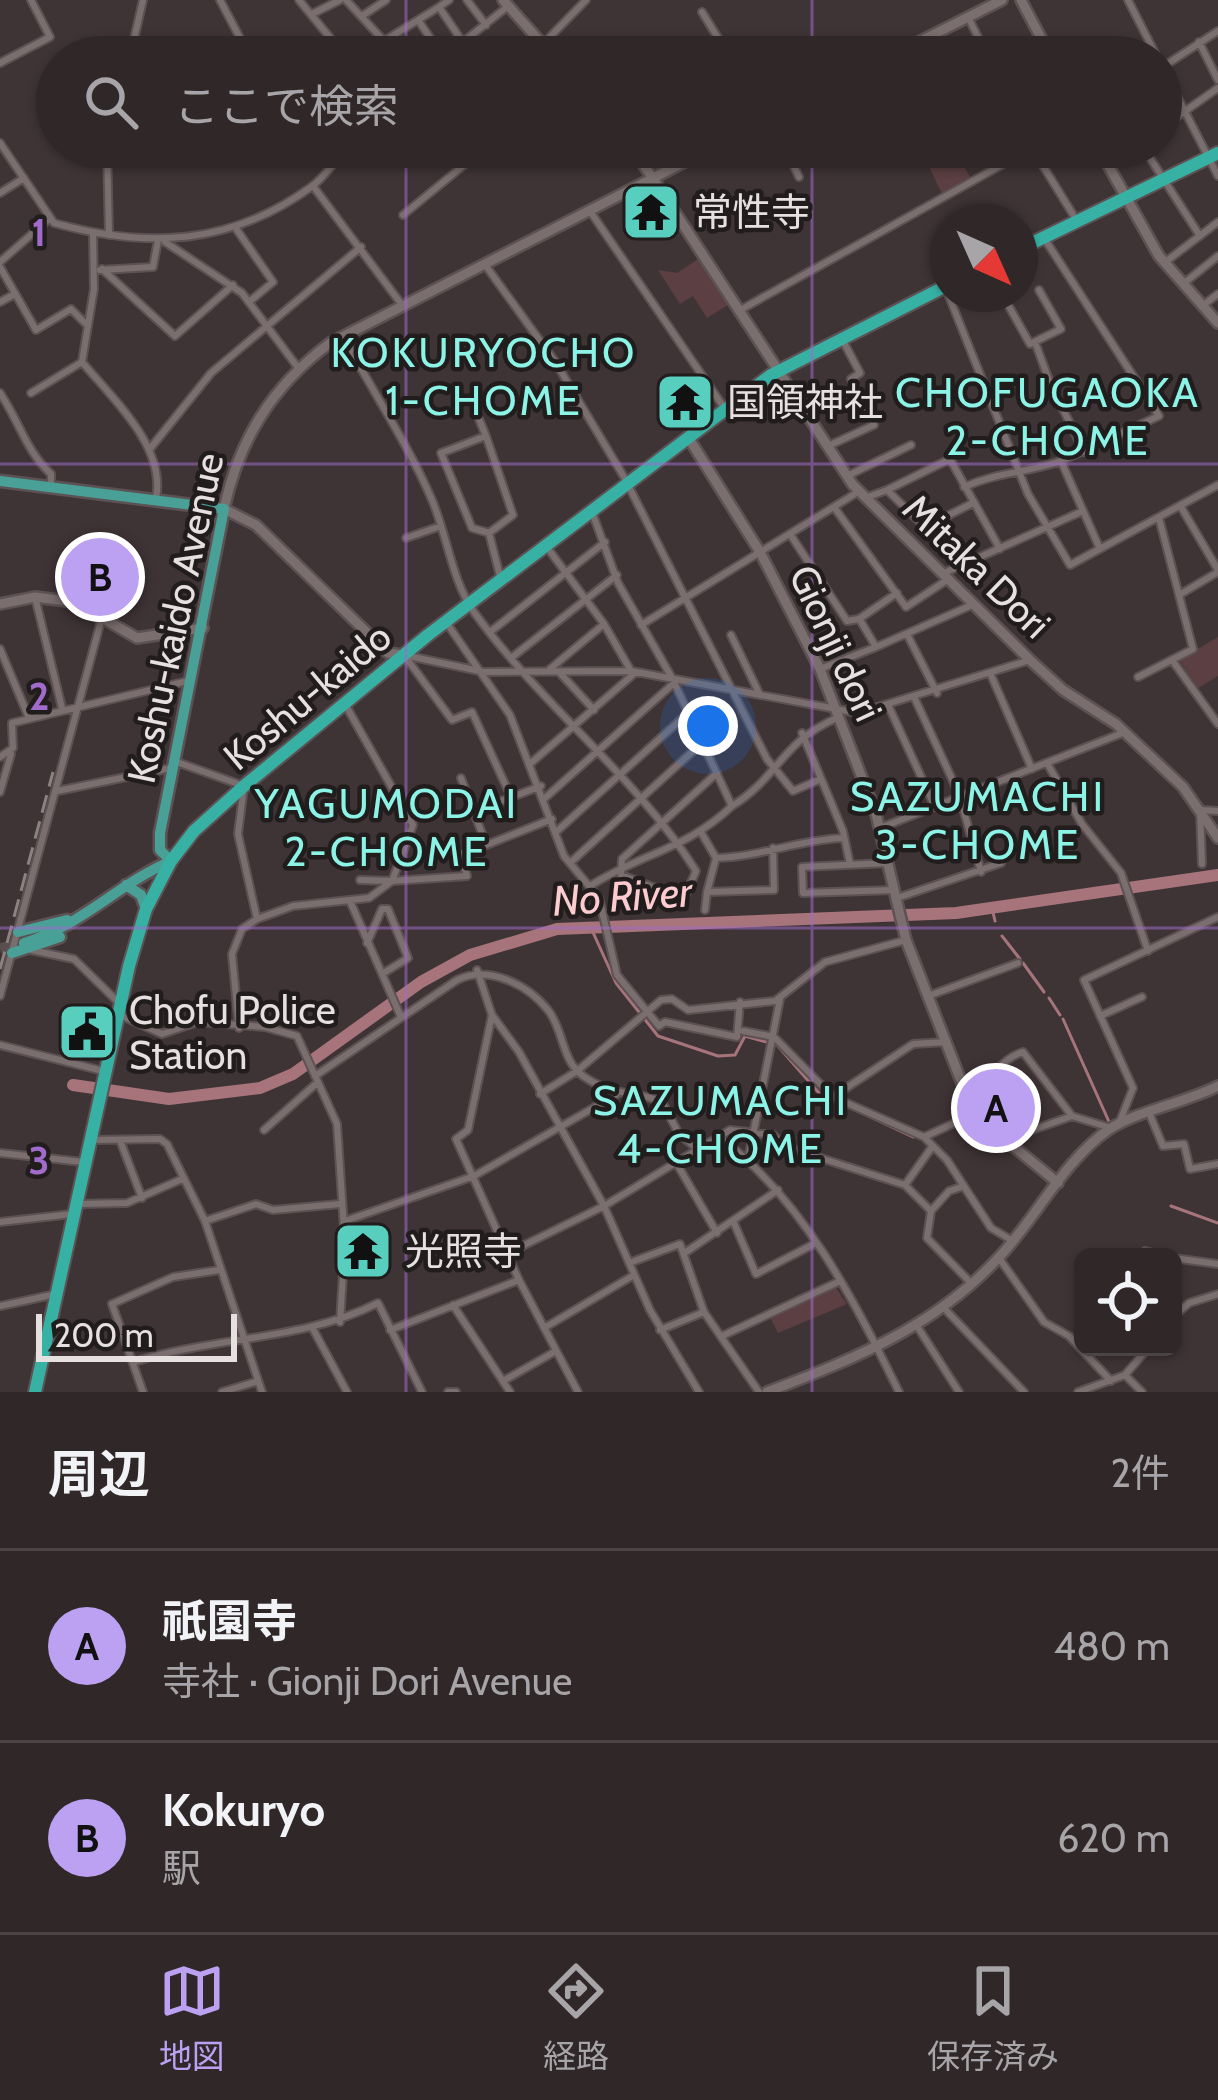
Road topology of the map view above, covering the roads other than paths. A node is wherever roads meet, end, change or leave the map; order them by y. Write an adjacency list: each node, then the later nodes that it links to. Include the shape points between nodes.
1 (31, 0): 22 (street)
2 (143, 0): 23 (street)
3 (220, 0): 24 (street)
4 (299, 0): 16 (street)
5 (343, 0): 16 (street); 17 (street)
6 (386, 0): 17 (street)
7 (449, 0): 14 (street)
8 (466, 0): 20 (street)
9 (586, 0): 32 (street)
10 (1002, 0): 18 (street)
11 (1021, 0): 36 (street)
12 (1128, 0): 37 (street)
13 (505, 3): 20 (street); 31 (street)
14 (439, 7): 19 (street); 29 (street)
15 (702, 12): 33 (street)
16 (312, 14): 25 (street)
17 (362, 16): 26 (street)
18 (968, 17): 34 (street); 35 (street)
19 (418, 19): 27 (street); 28 (street)
20 (486, 25): 30 (street)
21 (1218, 32): 38 (street)
22 (49, 36)
23 (135, 36)
24 (239, 36)
25 (329, 36)
26 (380, 36)
27 (392, 36)
28 (429, 36)
29 (459, 36)
30 (473, 36)
31 (534, 36)
32 (548, 36)
33 (717, 36)
34 (930, 36)
35 (978, 36)
36 (1040, 36)
37 (1146, 36)
38 (1199, 42): 40 (street); 42 (street)
39 (36, 44): 41 (street)
40 (1182, 52)
41 (0, 63)
42 (1218, 84): 44 (street)
43 (1182, 105): 44 (street)
44 (1185, 111): 45 (street); 47 (street)
45 (1182, 113)
46 (0, 143): 60 (street)
47 (1213, 155): 58 (street); 61 (highway)
48 (107, 168): 73 (street)
49 (330, 168): 63 (street)
50 (461, 168): 67 (street)
51 (646, 168): 62 (street, Mitaka Dori)
52 (676, 168): 62 (street, Koshu-kaido Avenue)
53 (794, 168): 59 (street)
54 (997, 168): 94 (street)
55 (1045, 168): 69 (street)
56 (1109, 168): 65 (street)
57 (1156, 168): 61 (street)
58 (1218, 176)
59 (799, 177)
60 (24, 178): 64 (street); 68 (street)
61 (1163, 179): 65 (highway); 74 (street)
62 (654, 180): 66 (street, Koshu-kaido Avenue); 94 (street, Mitaka Dori)
63 (313, 186): 71 (street); 78 (street)
64 (0, 193)
65 (1124, 198): 69 (highway); 80 (street)
66 (592, 214): 82 (street, Koshu-kaido Avenue); 110 (street)
67 (404, 215)
68 (49, 219): 72 (street); 81 (street)
69 (1077, 221): 75 (highway)
70 (1218, 222): 74 (street)
71 (237, 230): 76 (street); 91 (street, via 273,283)
72 (93, 233): 73 (street); 83 (street)
73 (109, 236): 76 (street)
74 (1200, 236): 80 (street)
75 (1043, 237): 77 (highway); 117 (street, via 1159,416)
76 (161, 240): 83 (street, via 157,268); 84 (street)
77 (1038, 240)
78 (361, 247): 92 (street); 98 (street)
79 (1218, 256): 85 (street)
80 (1164, 263): 85 (street)
81 (0, 265): 87 (street)
82 (486, 266): 92 (street, Koshu-kaido Avenue); 122 (street)
83 (98, 270): 84 (street, via 175,336); 99 (street)
84 (233, 285): 91 (street)
85 (1181, 285): 93 (street)
86 (1039, 290): 102 (street, via 1061,329)
87 (15, 294): 90 (street); 99 (street, via 36,330 70,310)
88 (1218, 294): 93 (street)
89 (930, 298): 101 (highway, Koshu-kaido)
90 (0, 302)
91 (249, 302): 98 (street)
92 (402, 305): 100 (street, Koshu-kaido Avenue)
93 (1201, 307): 97 (street)
94 (742, 309): 104 (street, Mitaka Dori)
95 (956, 312): 119 (street)
96 (1012, 312): 102 (street)
97 (1218, 322)
98 (266, 325): 105 (street); 116 (street, via 199,385)
99 (88, 326): 103 (street)
100 (342, 335): 105 (street, Koshu-kaido Avenue); 136 (street)
101 (841, 337): 104 (highway, Koshu-kaido); 115 (street, via 874,425)
102 (1035, 342): 106 (street)
103 (82, 362): 108 (street); 116 (street)
104 (781, 368): 110 (highway, Koshu-kaido); 115 (street, Mitaka Dori)
105 (299, 370): 132 (street, Koshu-kaido Avenue, via 244,439)
106 (1053, 391)
107 (0, 393): 125 (street, via 20,419 30,457 51,473)
108 (31, 393)
109 (1061, 405): 117 (street)
110 (725, 409): 113 (highway, Koshu-kaido)
111 (478, 419): 112 (street)
112 (486, 436): 138 (street, via 513,514); 138 (street, via 441,453 472,528)
113 (688, 437): 122 (highway, Koshu-kaido); 145 (street, Gionji dori)
114 (911, 445): 120 (street)
115 (828, 446): 120 (street, Mitaka Dori)
116 (149, 450): 128 (street, via 161,472)
117 (1084, 452): 118 (street)
118 (1061, 461): 119 (street); 133 (street)
119 (1020, 475): 124 (street, via 1008,470); 137 (street)
120 (847, 476): 127 (street, Mitaka Dori)
121 (0, 482): 125 (main road)
122 (628, 485): 134 (highway, Koshu-kaido); 155 (street)
123 (1218, 485): 131 (street)
124 (964, 487): 126 (street, via 950,460); 129 (street)
125 (50, 489): 128 (main road)
126 (887, 490): 127 (street); 129 (street, via 926,527)
127 (862, 495): 130 (street); 149 (street, Mitaka Dori)
128 (156, 498): 132 (main road)
129 (974, 503): 143 (street)
130 (834, 507): 139 (street); 151 (street)
131 (1181, 507): 135 (street); 146 (street)
132 (224, 509): 164 (main road, Koshu-kaido Avenue); 170 (street, via 256,525 388,653)
133 (1083, 511): 137 (street); 144 (street)
134 (592, 512): 141 (street); 142 (highway, Koshu-kaido)
135 (1159, 518): 144 (street); 152 (street)
136 (441, 526): 140 (street); 157 (street)
137 (1046, 529): 143 (street); 144 (street, via 1070,565)
138 (489, 533): 150 (street)
139 (790, 534): 145 (street); 160 (street, via 847,621)
140 (406, 538)
141 (605, 542): 147 (street); 148 (street)
142 (546, 546): 147 (street); 150 (highway, Koshu-kaido)
143 (1000, 549): 149 (street)
144 (1100, 549)
145 (760, 552): 155 (street); 174 (street, Gionji dori)
146 (1218, 571): 152 (street)
147 (566, 572): 154 (street); 165 (street)
148 (617, 575): 154 (street); 163 (street)
149 (945, 577): 151 (street, via 906,607); 158 (street, Mitaka Dori)
150 (501, 581): 157 (highway, Koshu-kaido)
151 (897, 593): 160 (street)
152 (1179, 595): 173 (street, via 1193,649)
153 (35, 597): 156 (street); 159 (street); 190 (street)
154 (586, 599): 162 (street); 171 (street)
155 (685, 599): 163 (street); 184 (street)
156 (0, 604)
157 (469, 604): 161 (highway, Koshu-kaido); 165 (street)
158 (972, 604): 167 (street); 172 (street, Mitaka Dori)
159 (102, 615): 164 (street, via 137,638); 191 (street)
160 (859, 619): 168 (street)
161 (446, 622): 170 (highway, Koshu-kaido); 176 (street)
162 (604, 624): 175 (street); 179 (street)
163 (641, 625): 183 (street)
164 (203, 628): 182 (main road, Koshu-kaido Avenue)
165 (490, 632): 171 (street)
166 (731, 634): 186 (street)
167 (907, 634): 168 (street); 185 (street)
168 (876, 647): 174 (street)
169 (0, 650): 195 (street)
170 (409, 654): 176 (street); 188 (highway, Koshu-kaido); 217 (street, via 452,720 472,712)
171 (511, 659): 177 (street)
172 (1030, 660): 180 (street); 198 (street, Mitaka Dori)
173 (1172, 660): 181 (street); 196 (street)
174 (820, 669): 194 (street, Gionji dori)
175 (547, 671): 177 (street); 178 (street)
176 (484, 672): 177 (street); 204 (street)
177 (521, 672): 197 (street)
178 (558, 672): 179 (street); 192 (street)
179 (633, 672): 183 (street); 192 (street)
180 (992, 675): 185 (street); 208 (street)
181 (1138, 677)
182 (192, 681): 191 (street); 206 (main road, Koshu-kaido Avenue)
183 (673, 681): 184 (street); 193 (street); 202 (street)
184 (731, 689): 186 (street); 207 (street)
185 (937, 692): 187 (street)
186 (760, 694): 194 (street)
187 (915, 699): 189 (street); 218 (street)
188 (345, 704): 213 (highway, Koshu-kaido); 246 (street, via 413,825)
189 (889, 707): 194 (street); 222 (street)
190 (62, 708): 191 (street); 195 (street)
191 (79, 708): 215 (street)
192 (594, 710): 197 (street)
193 (688, 713): 200 (street); 210 (street)
194 (838, 713): 199 (street); 228 (street, Gionji dori)
195 (29, 718): 201 (street, via 8,728)
196 (1217, 720)
197 (573, 729): 202 (street); 204 (street)
198 (1126, 733): 205 (street); 223 (street, Mitaka Dori)
199 (802, 734): 207 (street); 212 (street)
200 (703, 742): 209 (street); 220 (street)
201 (11, 750): 203 (street); 216 (street)
202 (595, 753): 210 (street); 219 (street)
203 (0, 757)
204 (532, 763): 214 (street)
205 (1047, 763): 208 (street); 259 (street, via 1121,875)
206 (173, 765): 213 (street); 215 (street); 237 (main road, Koshu-kaido Avenue)
207 (774, 766): 212 (street, via 793,791); 221 (street)
208 (1032, 769): 218 (street)
209 (717, 773): 221 (street); 227 (street)
210 (617, 777): 220 (street); 229 (street)
211 (460, 778): 224 (street)
212 (821, 779): 231 (street)
213 (244, 786): 237 (highway, Koshu-kaido); 255 (street, via 238,842)
214 (541, 786): 217 (street); 219 (street)
215 (57, 791): 257 (street)
216 (0, 792)
217 (512, 797): 224 (street)
218 (958, 797): 222 (street); 244 (street)
219 (545, 798): 226 (street)
220 (638, 800): 227 (street); 238 (street)
221 (732, 806): 230 (street)
222 (934, 807): 228 (street)
223 (1200, 809): 225 (street); 232 (street, Mitaka Dori); 241 (street)
224 (475, 811): 233 (street)
225 (1218, 811)
226 (552, 819): 229 (street); 233 (street)
227 (660, 824): 234 (street); 243 (street)
228 (880, 829): 239 (street, Gionji dori)
229 (556, 832): 238 (street)
230 (702, 834): 234 (street); 236 (street)
231 (842, 838): 235 (street); 242 (street)
232 (1218, 838)
233 (486, 844): 246 (street, via 460,855 467,876)
234 (680, 846): 243 (street); 243 (street, via 696,872 684,899 621,875)
235 (773, 848): 236 (street); 249 (street, via 774,890)
236 (716, 857): 249 (street)
237 (165, 861): 247 (main road); 252 (highway, Koshu-kaido)
238 (570, 863): 248 (street)
239 (888, 863): 242 (street); 250 (street, Gionji dori)
240 (1001, 863): 244 (street)
241 (1202, 864)
242 (850, 865): 250 (street, via 802,867 803,893)
243 (618, 866): 248 (street)
244 (981, 872): 250 (street)
245 (360, 880): 246 (street)
246 (392, 881): 251 (street)
247 (130, 882): 252 (main road); 257 (main road, via 122,879); 257 (main road, via 96,917)
248 (590, 886): 269 (street, via 617,975)
249 (707, 892): 253 (street)
250 (896, 898): 256 (street, Gionji dori)
251 (350, 901): 255 (street); 258 (street)
252 (146, 909): 270 (highway, Koshu-kaido)
253 (705, 910)
254 (1218, 917): 259 (street)
255 (257, 919): 274 (street, via 242,929 232,954)
256 (905, 935): 265 (street, Gionji dori); 267 (street, via 825,962)
257 (25, 942): 260 (main road); 260 (street); 270 (street, via 74,959)
258 (368, 943): 263 (street); 263 (street, via 388,909 408,958)
259 (1148, 951): 273 (street, via 1084,980)
260 (12, 953): 264 (street)
261 (1018, 962): 265 (street)
262 (476, 970): 271 (street); 272 (street); 279 (street, via 547,1008)
263 (382, 974): 272 (street)
264 (0, 996)
265 (928, 996): 277 (street, Gionji dori)
266 (1142, 997): 273 (street)
267 (780, 999): 268 (street); 276 (street)
268 (740, 1001): 269 (street, via 688,1010 668,998); 275 (street)
269 (646, 1008): 275 (street, via 659,1026 736,1037); 279 (street)
270 (118, 1009): 274 (street, via 161,1034 197,1022); 280 (highway, Koshu-kaido)
271 (492, 1015): 283 (street); 306 (street, via 468,1130 456,1139)
272 (400, 1016): 281 (street)
273 (1100, 1016): 290 (street, via 1133,1088)
274 (239, 1028): 281 (street, via 292,1033)
275 (741, 1030): 276 (street)
276 (774, 1036): 286 (street); 293 (street)
277 (946, 1042): 284 (street, Gionji dori); 286 (street, via 913,1044)
278 (0, 1045): 280 (street)
279 (577, 1071): 283 (street); 285 (street)
280 (102, 1075): 296 (highway, Koshu-kaido)
281 (316, 1077): 291 (street); 313 (street, via 338,1124)
282 (1218, 1086): 288 (street)
283 (540, 1094): 292 (street)
284 (966, 1094): 287 (street, Gionji dori); 289 (street, via 1023,1052)
285 (616, 1095): 292 (street); 300 (street, via 662,1102 679,1134)
286 (833, 1097): 294 (street)
287 (974, 1114): 294 (street); 297 (street)
288 (1150, 1115): 290 (street); 305 (street, via 1163,1146 1184,1144 1190,1169)
289 (1072, 1116): 290 (street); 297 (street)
290 (1115, 1127): 308 (street)
291 (264, 1130)
292 (559, 1130): 306 (street); 314 (street)
293 (753, 1132): 295 (street); 302 (street); 309 (street)
294 (924, 1136): 299 (street)
295 (719, 1137): 300 (street); 302 (street)
296 (88, 1139): 298 (street); 303 (highway, Koshu-kaido)
297 (1007, 1139): 308 (street)
298 (121, 1143): 307 (street, via 164,1140); 312 (street)
299 (932, 1147): 309 (street); 310 (street)
300 (699, 1150): 304 (street)
301 (0, 1153): 303 (street)
302 (748, 1160): 311 (street)
303 (83, 1162): 315 (highway, Koshu-kaido)
304 (677, 1164): 314 (street); 321 (street)
305 (1218, 1164)
306 (470, 1178): 318 (street); 325 (street)
307 (182, 1179): 312 (street); 317 (street)
308 (1058, 1184): 322 (street)
309 (904, 1185): 316 (street)
310 (964, 1186): 316 (street); 322 (street, via 991,1228)
311 (778, 1190): 320 (street); 323 (street)
312 (142, 1198): 315 (street)
313 (342, 1204): 317 (street, via 256,1204); 318 (street)
314 (604, 1206): 325 (street); 328 (street)
315 (73, 1209): 319 (street); 335 (highway, Koshu-kaido)
316 (931, 1211): 334 (street, via 927,1238)
317 (205, 1220): 330 (street)
318 (345, 1221): 342 (street)
319 (0, 1222)
320 (734, 1223): 321 (street); 323 (street, via 756,1274)
321 (717, 1233): 324 (street)
322 (1013, 1241): 326 (street)
323 (816, 1243): 333 (street)
324 (686, 1252): 328 (street, via 678,1242); 341 (street)
325 (506, 1254): 332 (street)
326 (999, 1258): 334 (street); 356 (street, via 1044,1322 1070,1336)
327 (1182, 1259): 329 (street)
328 (629, 1263): 331 (street)
329 (1218, 1264)
330 (219, 1270): 348 (street); 353 (street, via 172,1277 112,1304)
331 (634, 1275): 344 (street); 347 (street)
332 (519, 1280): 337 (street); 344 (street)
333 (838, 1282): 349 (street); 350 (street)
334 (972, 1284): 339 (street)
335 (56, 1294): 338 (street); 359 (highway, Koshu-kaido)
336 (1218, 1294): 340 (street)
337 (453, 1305): 346 (street); 355 (street)
338 (0, 1306)
339 (943, 1307): 343 (street); 371 (street)
340 (1182, 1309)
341 (704, 1312): 347 (street); 349 (street)
342 (340, 1322): 345 (street); 346 (street, via 378,1303)
343 (917, 1326): 350 (street); 370 (street)
344 (544, 1328): 351 (street)
345 (313, 1329): 348 (street); 363 (street)
346 (390, 1330): 364 (street)
347 (660, 1330): 367 (street)
348 (241, 1335): 353 (street); 357 (street)
349 (724, 1335): 368 (street)
350 (879, 1348): 358 (street); 369 (street)
351 (556, 1351): 355 (street); 366 (street)
352 (1141, 1356): 354 (street)
353 (134, 1361): 360 (street)
354 (1125, 1375): 356 (street); 373 (street)
355 (503, 1381): 365 (street)
356 (1111, 1381): 372 (street)
357 (258, 1382): 361 (street); 362 (street)
358 (797, 1387): 368 (street)
359 (35, 1392)
360 (143, 1392)
361 (222, 1392)
362 (262, 1392)
363 (347, 1392)
364 (422, 1392)
365 (510, 1392)
366 (578, 1392)
367 (700, 1392)
368 (763, 1392)
369 (899, 1392)
370 (959, 1392)
371 (1024, 1392)
372 (1078, 1392)
373 (1142, 1392)

